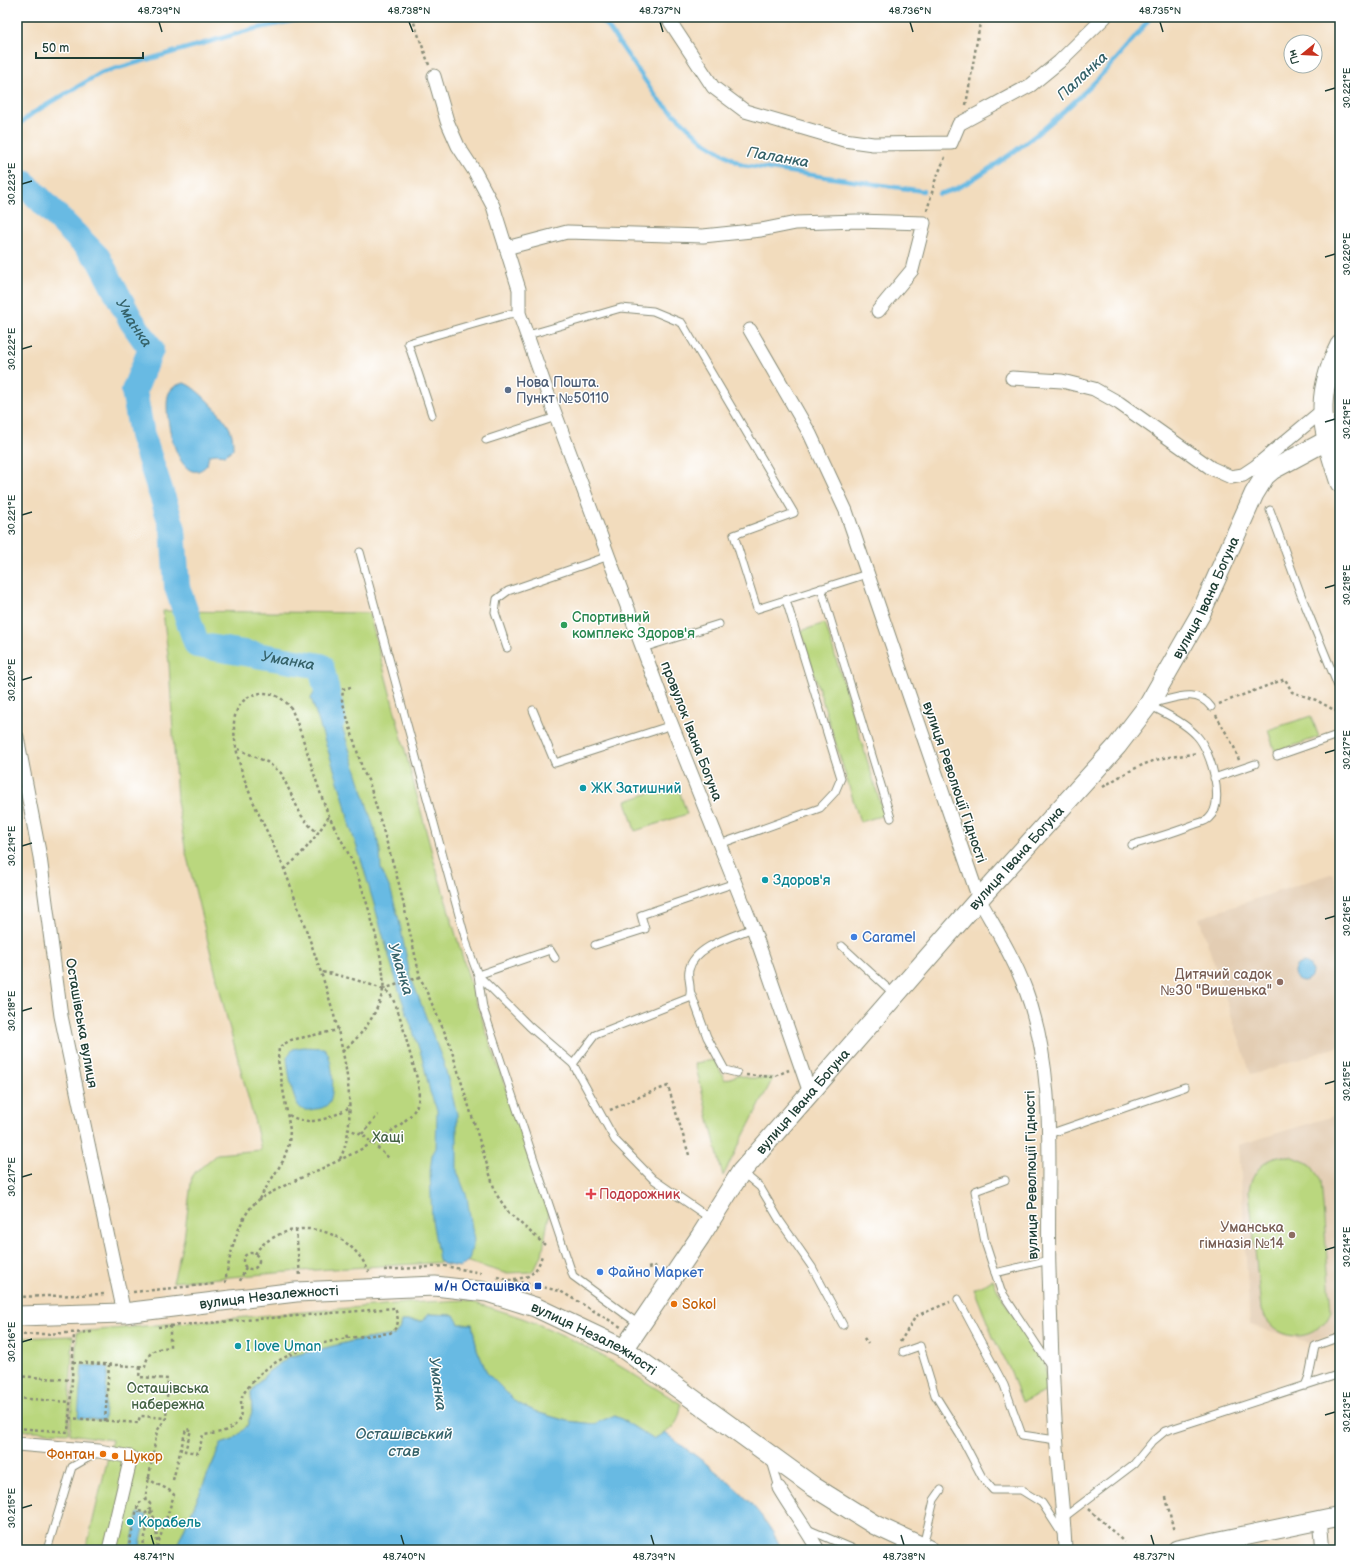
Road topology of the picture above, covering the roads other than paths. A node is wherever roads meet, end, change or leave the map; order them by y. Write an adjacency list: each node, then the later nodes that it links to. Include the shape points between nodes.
1 (667, 17): 2 (street, via 713,87 746,111 844,140 873,144 951,143 959,124 1031,85 1059,62)
2 (1105, 17)
3 (434, 76): 4 (street, via 447,121 458,146 493,206)
4 (506, 248): 5 (street, via 567,232 703,236 761,230 796,222 924,223 912,270); 6 (street, via 519,289)
5 (878, 311)
6 (519, 313): 8 (street, провулок Івана Богуна); 12 (lane, via 408,343)
7 (750, 330): 20 (street, вулиця Революції Гідності, via 810,434 846,511)
8 (528, 335): 13 (street, провулок Івана Богуна); 22 (lane, via 620,308 653,310 682,323 794,513 734,535 757,609)
9 (1340, 345): 11 (main road, via 1325,383)
10 (1012, 378): 11 (street, via 1062,381 1094,389 1119,403 1211,468 1231,477 1243,475 1255,467)
11 (1322, 411): 15 (main road)
12 (432, 415)
13 (556, 417): 14 (lane); 19 (street, провулок Івана Богуна)
14 (486, 440)
15 (1326, 441): 16 (main road); 29 (main road, вулиця Івана Богуна, via 1272,470 1260,484 1200,615)
16 (1340, 483)
17 (1270, 510): 28 (lane)
18 (360, 552): 49 (lane, via 468,948)
19 (609, 556): 26 (lane, via 508,591 497,598 495,612); 27 (street, провулок Івана Богуна)
20 (867, 574): 21 (lane); 44 (street, вулиця Революції Гідності)
21 (821, 588): 22 (lane); 23 (lane)
22 (786, 600): 41 (lane, via 841,778 835,792 820,808)
23 (826, 605): 24 (lane, via 826,612); 40 (lane)
24 (822, 614)
25 (719, 624): 27 (lane)
26 (507, 648)
27 (643, 648): 32 (street, провулок Івана Богуна)
28 (1340, 691)
29 (1149, 704): 30 (lane, via 1190,694 1199,697); 35 (lane, via 1186,725 1199,738); 44 (main road, вулиця Івана Богуна, via 1117,746)
30 (1211, 707)
31 (533, 710): 32 (lane, via 555,763)
32 (672, 725): 41 (street, провулок Івана Богуна)
33 (1340, 734): 36 (lane)
34 (17, 737): 63 (street, Осташівська вулиця, via 40,857 62,1016)
35 (1206, 753): 37 (lane); 39 (lane)
36 (1277, 756)
37 (1215, 760)
38 (1255, 764): 39 (lane)
39 (1214, 778): 42 (lane, via 1218,789 1216,810 1209,819)
40 (891, 818)
41 (720, 844): 43 (street, провулок Івана Богуна)
42 (1132, 846)
43 (735, 883): 45 (street, провулок Івана Богуна); 46 (lane, via 641,915 645,929)
44 (979, 899): 51 (main road, вулиця Івана Богуна); 56 (street, вулиця Революції Гідності, via 1012,957 1031,1009 1042,1054)
45 (753, 928): 50 (lane, via 699,953 689,969); 54 (street, провулок Івана Богуна)
46 (595, 945)
47 (842, 946): 51 (lane)
48 (555, 958): 49 (lane, via 550,950)
49 (478, 975): 52 (lane, via 530,1027); 65 (lane, via 483,1008 573,1276)
50 (691, 993): 52 (lane, via 689,998 595,1035); 53 (lane, via 707,1037 725,1070)
51 (895, 995): 54 (main road, вулиця Івана Богуна)
52 (573, 1064): 59 (lane, via 615,1140 653,1179)
53 (737, 1073)
54 (808, 1087): 57 (main road, вулиця Івана Богуна)
55 (1185, 1088): 56 (lane)
56 (1049, 1134): 60 (street, вулиця Революції Гідності)
57 (741, 1172): 59 (main road, вулиця Івана Богуна); 66 (lane, via 760,1187 812,1268)
58 (1005, 1180): 61 (lane, via 975,1191 985,1242)
59 (711, 1219): 65 (main road, вулиця Івана Богуна)
60 (1049, 1260): 61 (lane); 70 (street, вулиця Революції Гідності)
61 (995, 1273): 70 (lane, via 1001,1291)
62 (958, 1299): 73 (lane, via 1004,1385 1022,1435)
63 (124, 1313): 64 (main road, вулиця Незалежності); 68 (main road, вулиця Незалежності, via 296,1292 435,1286 487,1292 535,1307)
64 (17, 1316)
65 (640, 1325): 68 (main road, вулиця Івана Богуна)
66 (842, 1325)
67 (1340, 1337): 72 (lane, via 1315,1346)
68 (624, 1349): 76 (main road, вулиця Незалежності)
69 (902, 1352): 83 (lane, via 920,1346 935,1395 982,1477 993,1490 1021,1490 1042,1503)
70 (1054, 1370): 73 (street, вулиця Революції Гідності)
71 (1340, 1374): 72 (lane)
72 (1305, 1386): 80 (lane, via 1165,1431 1134,1464)
73 (1056, 1440): 80 (street, вулиця Революції Гідності)
74 (17, 1444): 75 (street)
75 (99, 1451): 86 (lane, via 72,1467); 87 (street, via 131,1457)
76 (770, 1455): 77 (lane); 85 (main road, вулиця Незалежності, via 846,1508)
77 (779, 1488): 82 (street)
78 (941, 1490): 85 (lane, via 934,1500 928,1518)
79 (1340, 1516): 81 (main road)
80 (1063, 1518): 83 (street, вулиця Революції Гідності)
81 (1320, 1520): 84 (main road); 90 (street)
82 (806, 1528): 88 (street); 89 (lane)
83 (1065, 1544)
84 (1177, 1545)
85 (926, 1549)
86 (47, 1550)
87 (109, 1550)
88 (818, 1550)
89 (856, 1550)
90 (1323, 1550)

